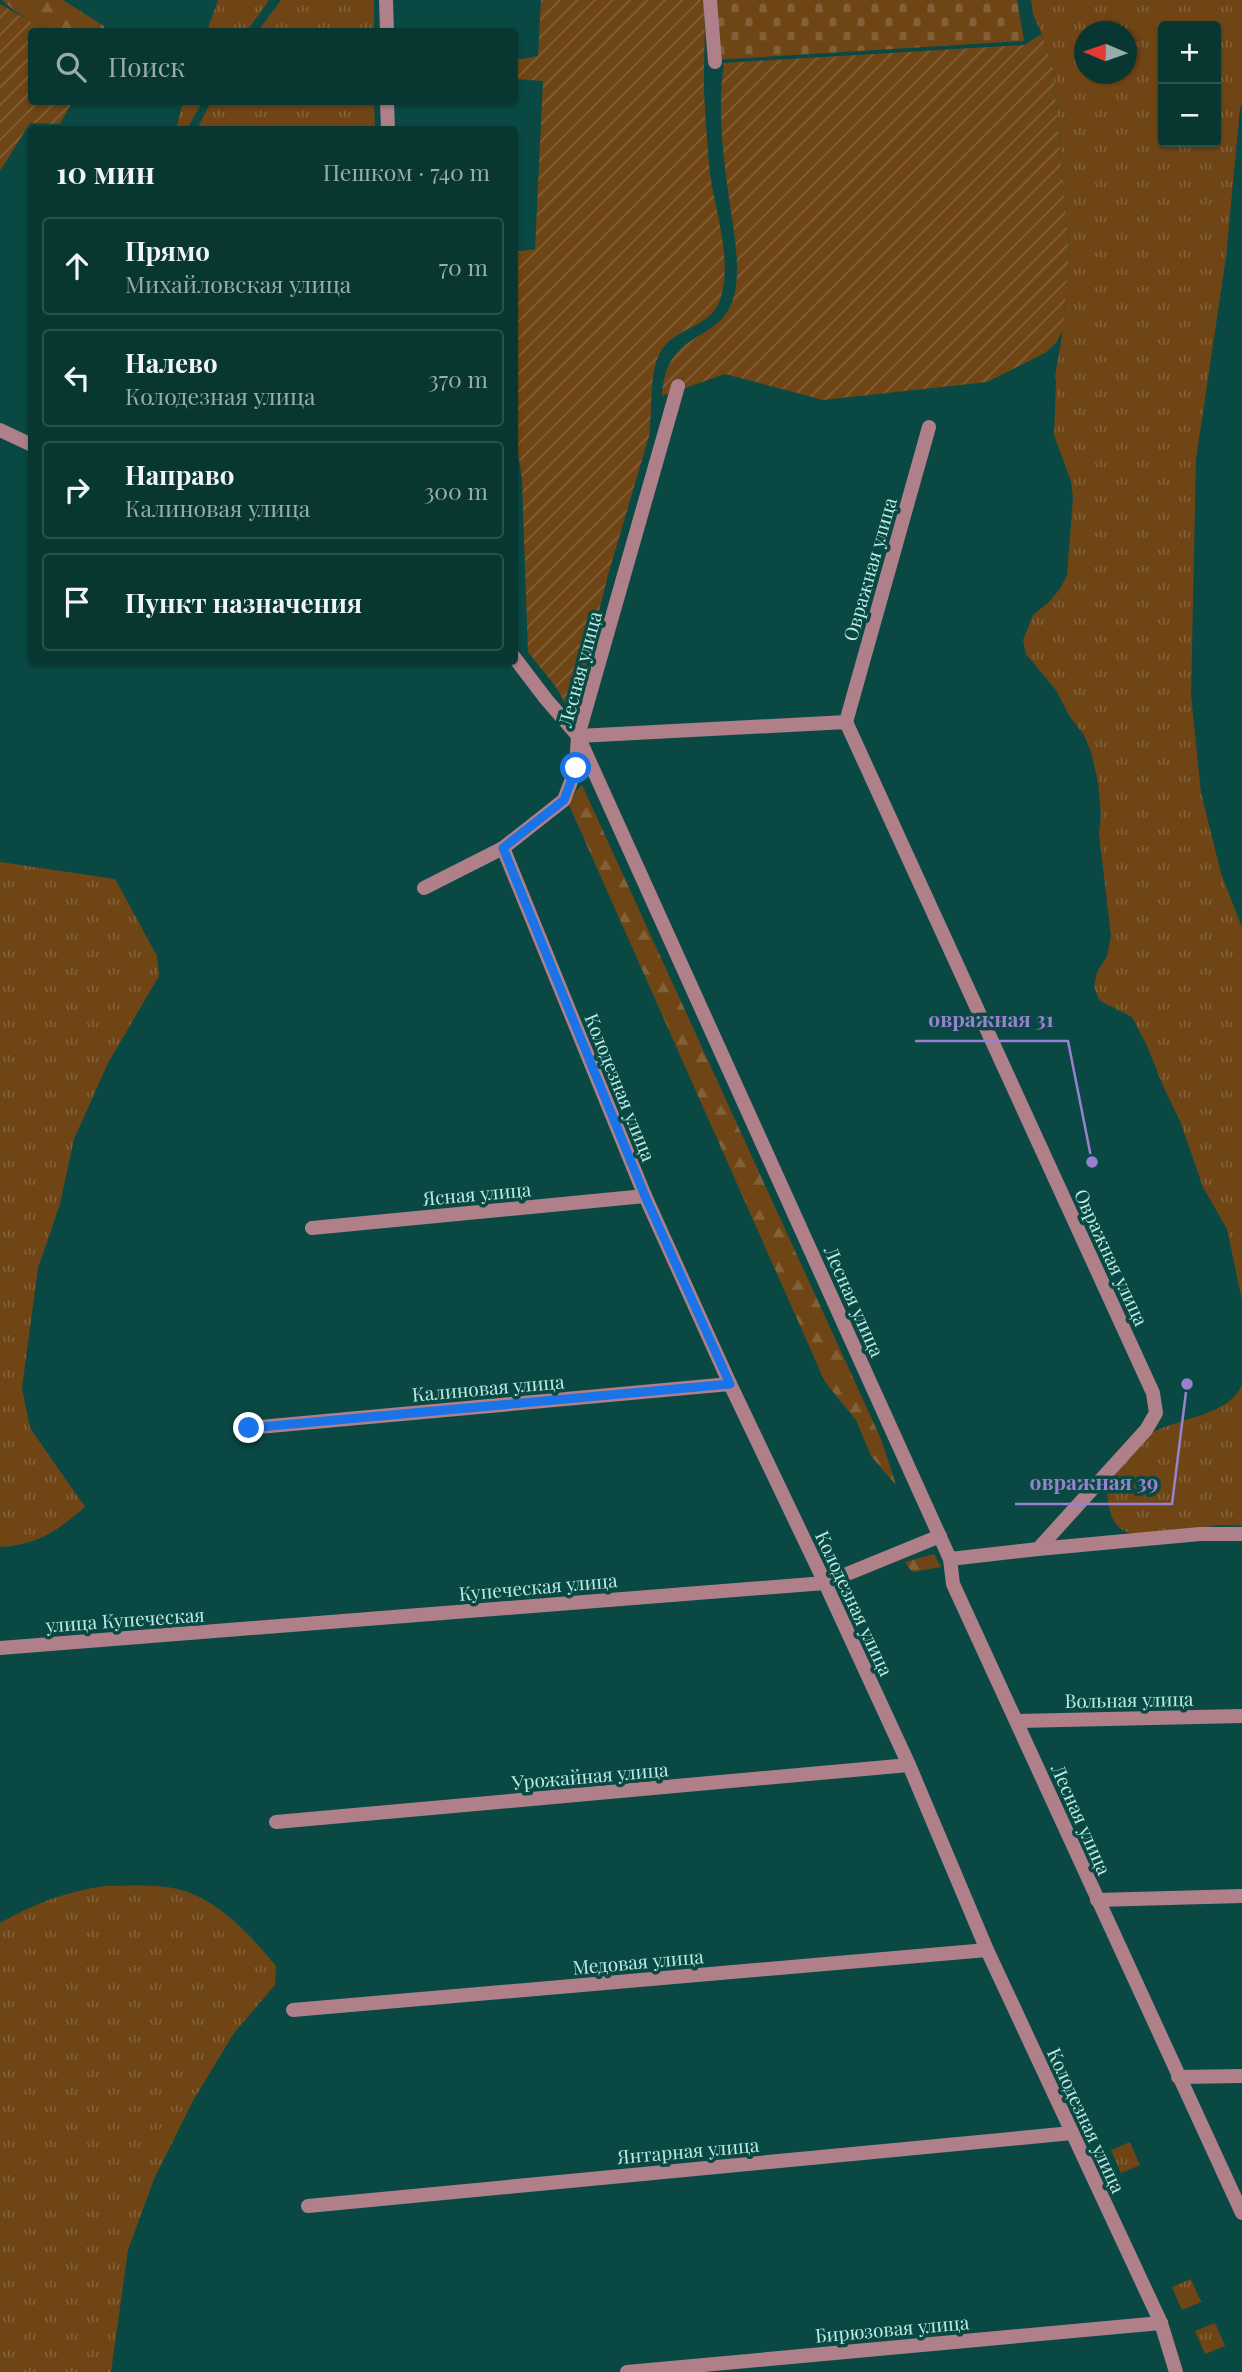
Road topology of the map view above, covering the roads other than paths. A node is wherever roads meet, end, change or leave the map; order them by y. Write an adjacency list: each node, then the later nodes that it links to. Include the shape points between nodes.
1 (386, 0): 3 (street)
2 (710, 0): 4 (street)
3 (387, 28)
4 (715, 62)
5 (387, 105): 6 (street)
6 (388, 126)
7 (678, 386): 13 (street, Лесная улица)
8 (929, 427): 12 (street, Овражная улица)
9 (0, 430): 10 (street)
10 (28, 443)
11 (518, 662): 13 (street)
12 (846, 722): 13 (street); 22 (street, Овражная улица, via 1153,1393 1156,1413 1146,1430)
13 (578, 736): 14 (street, via 576,768 564,800); 21 (street, Лесная улица)
14 (503, 848): 15 (street); 16 (street, Колодезная улица)
15 (424, 888)
16 (645, 1196): 17 (street, Ясная улица); 18 (street, Колодезная улица)
17 (312, 1228)
18 (730, 1384): 19 (street, Калиновая улица); 24 (street, Колодезная улица)
19 (249, 1428)
20 (1242, 1534): 22 (street)
21 (940, 1536): 23 (street, Лесная улица); 24 (street, Купеческая улица)
22 (1038, 1549): 23 (street)
23 (950, 1559): 28 (street, Лесная улица, via 953,1584)
24 (825, 1583): 25 (street, Купеческая улица); 29 (street, Колодезная улица)
25 (254, 1628): 26 (street, улица Купеческая)
26 (0, 1648)
27 (1242, 1716): 28 (street, Вольная улица)
28 (1018, 1721): 32 (street, Лесная улица)
29 (909, 1765): 30 (street, Урожайная улица); 33 (street, Колодезная улица)
30 (276, 1822)
31 (1242, 1896): 32 (street)
32 (1097, 1900): 36 (street, Лесная улица)
33 (987, 1950): 34 (street, Медовая улица); 37 (street, Колодезная улица)
34 (293, 2010)
35 (1242, 2076): 36 (street)
36 (1178, 2077): 39 (street, Лесная улица)
37 (1072, 2133): 38 (street, Янтарная улица); 40 (street, Колодезная улица)
38 (308, 2206)
39 (1242, 2213)
40 (1161, 2323): 41 (street, Бирюзовая улица); 42 (street, Колодезная улица)
41 (627, 2372)
42 (1176, 2372)

